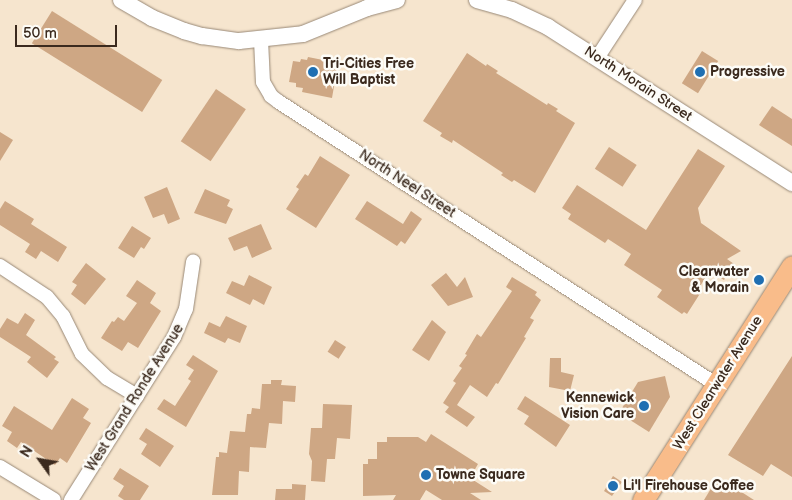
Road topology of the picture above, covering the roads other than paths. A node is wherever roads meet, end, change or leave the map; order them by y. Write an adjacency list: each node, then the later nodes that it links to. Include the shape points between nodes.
1 (121, 0): 5 (street, via 184,32 239,41)
2 (397, 0): 5 (street, via 367,8 303,34)
3 (477, 0): 6 (street, North Morain Street, via 532,18)
4 (635, 0): 6 (street)
5 (261, 40): 11 (street, North Neel Street, via 263,82 271,96)
6 (597, 58): 7 (street, North Morain Street)
7 (792, 184)
8 (193, 262): 12 (street, West Grand Ronde Avenue, via 182,322)
9 (0, 266): 12 (street, via 47,297 63,316 82,354 107,378)
10 (792, 266): 11 (main road, West Clearwater Avenue)
11 (717, 385): 16 (main road, West Clearwater Avenue)
12 (137, 396): 15 (street, West Grand Ronde Avenue)
13 (0, 467): 14 (street)
14 (54, 500)
15 (71, 500)
16 (644, 500)

